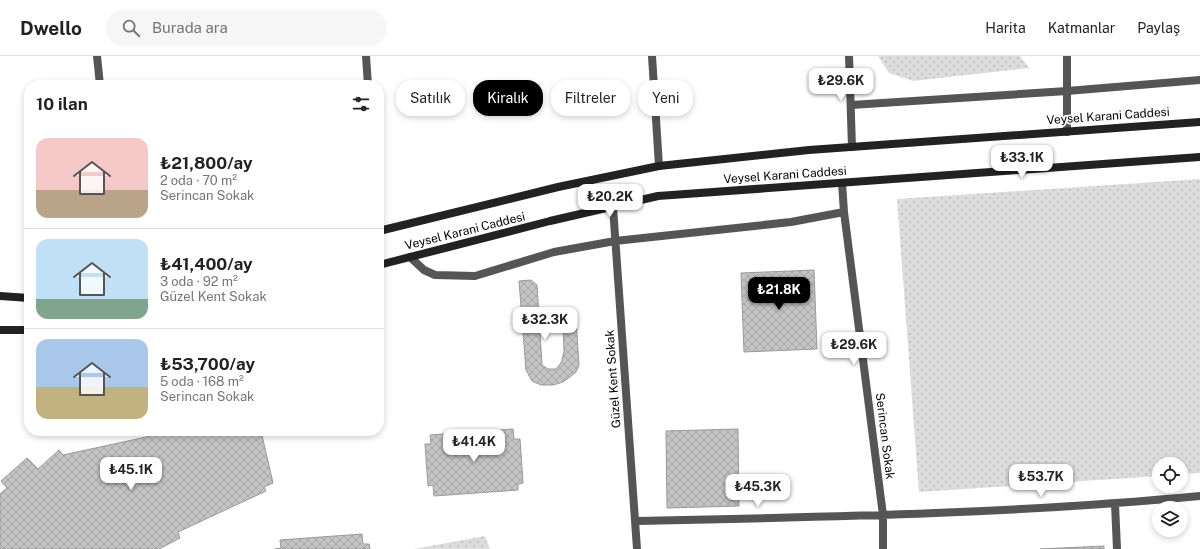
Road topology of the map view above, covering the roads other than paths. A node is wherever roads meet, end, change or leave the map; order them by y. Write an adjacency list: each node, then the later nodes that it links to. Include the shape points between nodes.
1 (97, 56): 6 (street)
2 (366, 56): 7 (street)
3 (652, 56): 15 (street)
4 (849, 56): 10 (street)
5 (1067, 56): 9 (street)
6 (99, 80)
7 (368, 80)
8 (1200, 80): 9 (street)
9 (1067, 91): 10 (street); 12 (street)
10 (851, 105): 13 (street)
11 (1200, 122): 12 (main road, Veysel Karani Caddesi)
12 (1067, 132): 13 (main road, Veysel Karani Caddesi)
13 (852, 147): 15 (main road, Veysel Karani Caddesi)
14 (1200, 157): 16 (main road, Veysel Karani Caddesi)
15 (658, 166): 19 (main road, Veysel Karani Caddesi, via 558,187)
16 (842, 183): 17 (main road, Veysel Karani Caddesi, via 658,196); 18 (street, Serincan Sokak)
17 (613, 207): 20 (street, Güzel Kent Sokak); 21 (main road, Veysel Karani Caddesi)
18 (844, 212): 20 (street, via 791,222); 29 (street, Serincan Sokak)
19 (384, 230)
20 (615, 241): 21 (street, via 554,252 475,276 435,275 424,270); 30 (street, Güzel Kent Sokak)
21 (410, 257): 22 (main road, Veysel Karani Caddesi)
22 (384, 264)
23 (0, 296): 24 (main road)
24 (24, 298)
25 (0, 330): 26 (main road)
26 (24, 330)
27 (1200, 496): 28 (street)
28 (1115, 504): 29 (street); 33 (street)
29 (883, 515): 30 (street); 32 (street, Serincan Sokak)
30 (635, 521): 31 (street, Güzel Kent Sokak)
31 (637, 549)
32 (883, 549)
33 (1117, 549)

